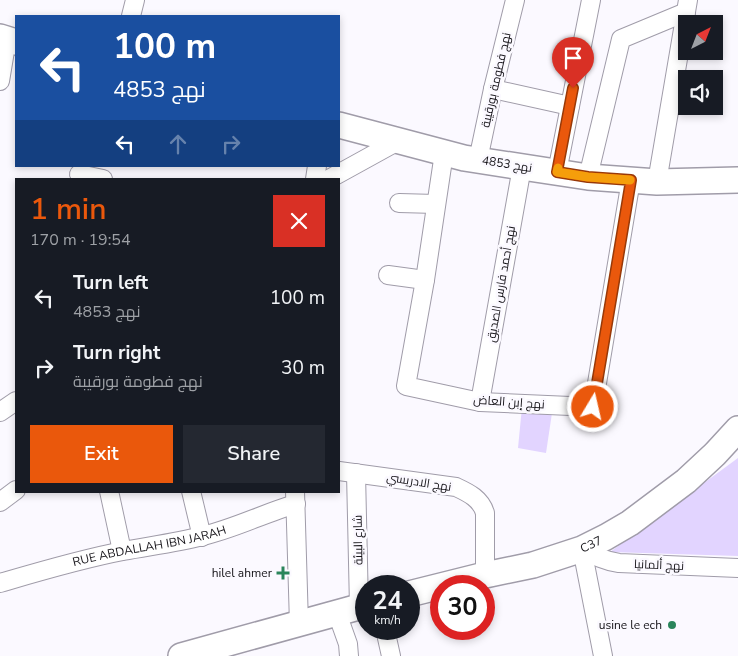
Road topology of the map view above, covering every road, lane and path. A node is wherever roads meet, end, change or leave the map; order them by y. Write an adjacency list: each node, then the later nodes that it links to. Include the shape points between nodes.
1 (135, 0): 5 (street)
2 (515, 0): 8 (street, نهج فطومة بورقيبة)
3 (591, 0): 9 (street)
4 (687, 6): 17 (street, via 621,39); 22 (street)
5 (131, 15)
6 (8, 39): 7 (street)
7 (0, 81)
8 (493, 89): 9 (street); 13 (street, نهج فطومة بورقيبة)
9 (570, 106): 15 (street)
10 (340, 125): 11 (main road, نهج 4853)
11 (398, 141): 12 (main road, نهج 4853); 19 (street)
12 (444, 153): 13 (main road, نهج 4853); 24 (street)
13 (478, 160): 14 (main road, نهج 4853)
14 (522, 167): 15 (main road, نهج 4853); 28 (street, نهج أحمد فارس الصديق)
15 (557, 172): 17 (main road, نهج 4853)
16 (79, 173): 18 (street)
17 (588, 177): 20 (main road, نهج 4853)
18 (99, 178)
19 (331, 178)
20 (631, 180): 22 (main road, نهج 4853); 28 (street, نهج إبن العاض, via 593,407)
21 (738, 180): 22 (main road, نهج 4853)
22 (656, 182)
23 (399, 203): 24 (street)
24 (436, 204): 26 (street)
25 (388, 275): 26 (street)
26 (425, 280): 28 (street, نهج إبن العاض, via 406,386)
27 (15, 402): 29 (street)
28 (480, 402)
29 (0, 412)
30 (738, 428): 39 (main road, C37, via 686,481 630,523)
31 (340, 470): 32 (street, نهج الادريسي)
32 (356, 473): 42 (street, نهج الادريسي, via 456,488 477,499 486,513); 44 (street, شارع البيئة)
33 (15, 491): 37 (street)
34 (109, 493): 40 (street)
35 (191, 493): 38 (street)
36 (296, 498): 38 (street, RUE ABDALLAH IBN JARAH, via 276,510); 45 (street)
37 (0, 502)
38 (202, 536): 40 (street, RUE ABDALLAH IBN JARAH)
39 (582, 549): 41 (street, نهج ألمانيا, via 597,558 620,563); 42 (main road, C37, via 533,565); 50 (street)
40 (122, 551): 43 (street, RUE ABDALLAH IBN JARAH)
41 (738, 568)
42 (485, 575)
43 (0, 583)
44 (354, 609): 45 (main road); 48 (street, شارع البيئة)
45 (299, 624): 47 (main road)
46 (387, 640): 49 (street)
47 (181, 656)
48 (349, 656)
49 (391, 656)
50 (603, 656)

